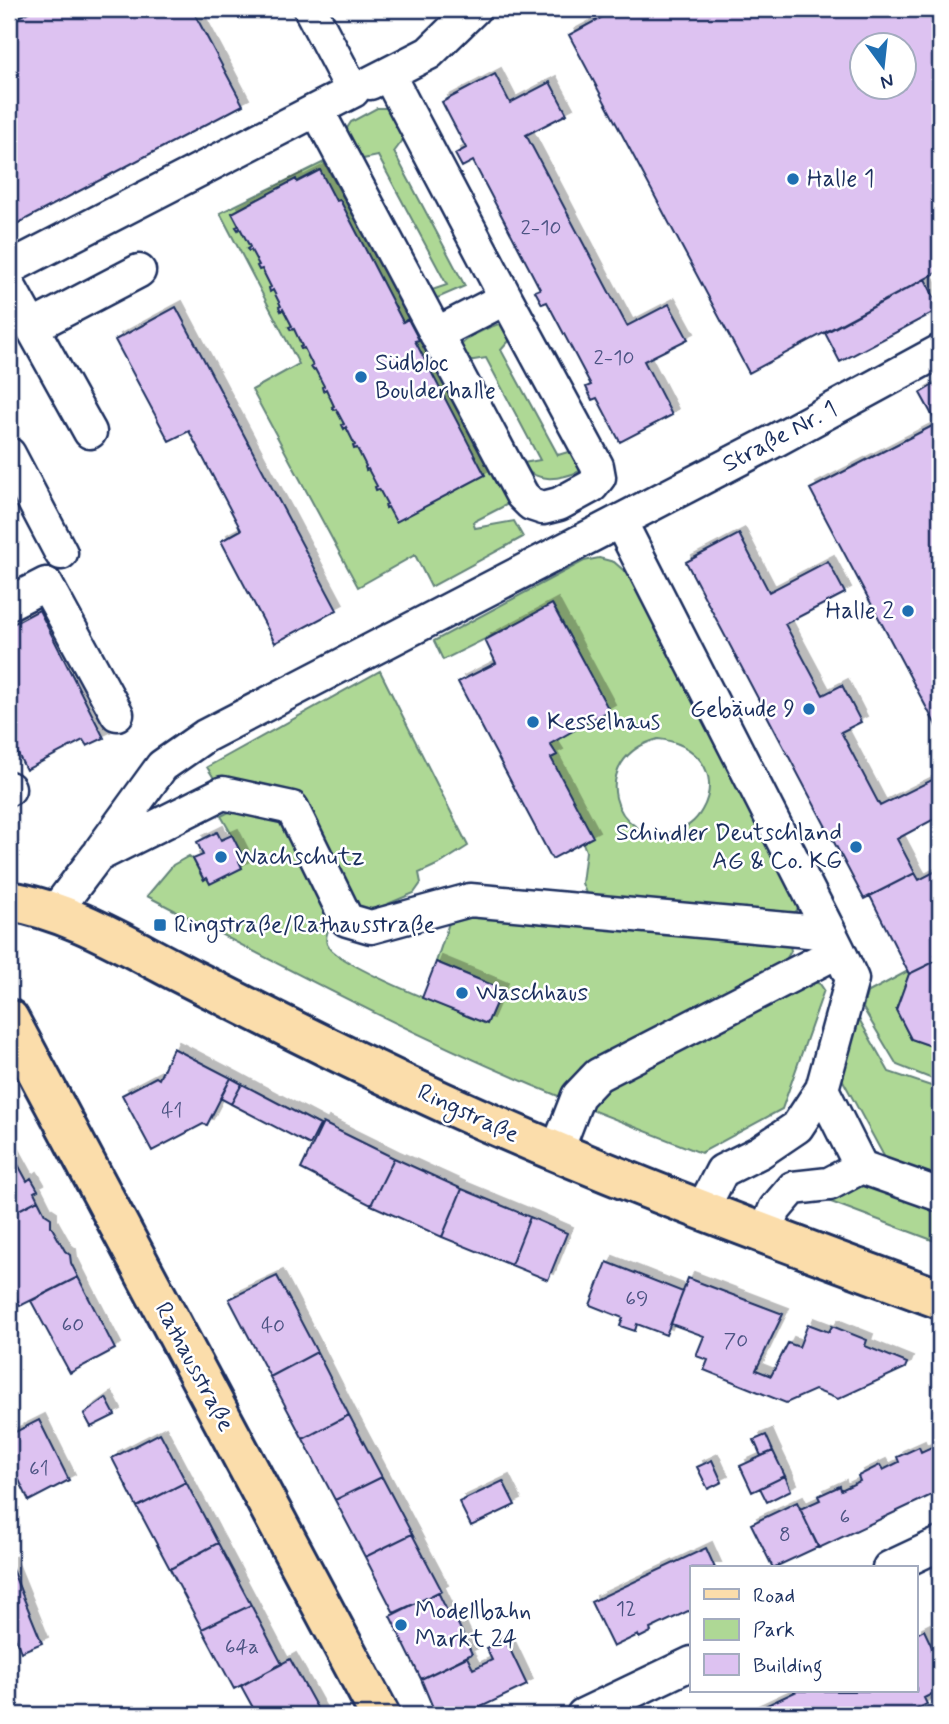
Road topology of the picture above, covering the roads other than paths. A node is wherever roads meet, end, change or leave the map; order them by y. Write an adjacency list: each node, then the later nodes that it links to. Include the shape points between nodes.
1 (310, 9): 4 (street)
2 (474, 9): 3 (street, via 429,53)
3 (388, 74): 4 (street); 9 (street)
4 (354, 91): 5 (street)
5 (317, 110): 6 (street); 11 (street)
6 (9, 268)
7 (139, 271): 10 (street)
8 (9, 286): 10 (street)
9 (506, 298): 11 (street); 11 (street, via 597,466 599,477 592,486 570,498 543,508 522,495)
10 (32, 327): 13 (street)
11 (436, 334)
12 (940, 351): 15 (street, Straße Nr. 1)
13 (90, 432)
14 (9, 454): 16 (street)
15 (620, 521): 19 (street, Straße Nr. 1, via 205,736 162,766); 22 (street)
16 (61, 553)
17 (9, 603): 18 (street, via 46,584)
18 (117, 714)
19 (97, 856): 21 (street, Straße Nr. 1); 22 (street, via 223,793 292,808 346,920 371,927 470,901)
20 (9, 901): 21 (main road, Ringstraße)
21 (54, 913): 25 (main road, Ringstraße, via 377,1072)
22 (834, 942): 24 (street, via 852,979); 25 (street, via 598,1075 578,1096)
23 (9, 1019): 34 (main road, Rathausstraße)
24 (822, 1089): 26 (street); 28 (street, via 797,1127 722,1171)
25 (556, 1153): 28 (main road, Ringstraße)
26 (861, 1167): 27 (street); 29 (street, via 829,1184 793,1188 775,1209)
27 (940, 1195)
28 (702, 1210): 29 (main road, Ringstraße)
29 (765, 1234): 30 (main road, Ringstraße)
30 (940, 1299)
31 (940, 1544): 32 (street)
32 (893, 1566)
33 (690, 1664): 35 (street)
34 (380, 1715)
35 (583, 1715)

